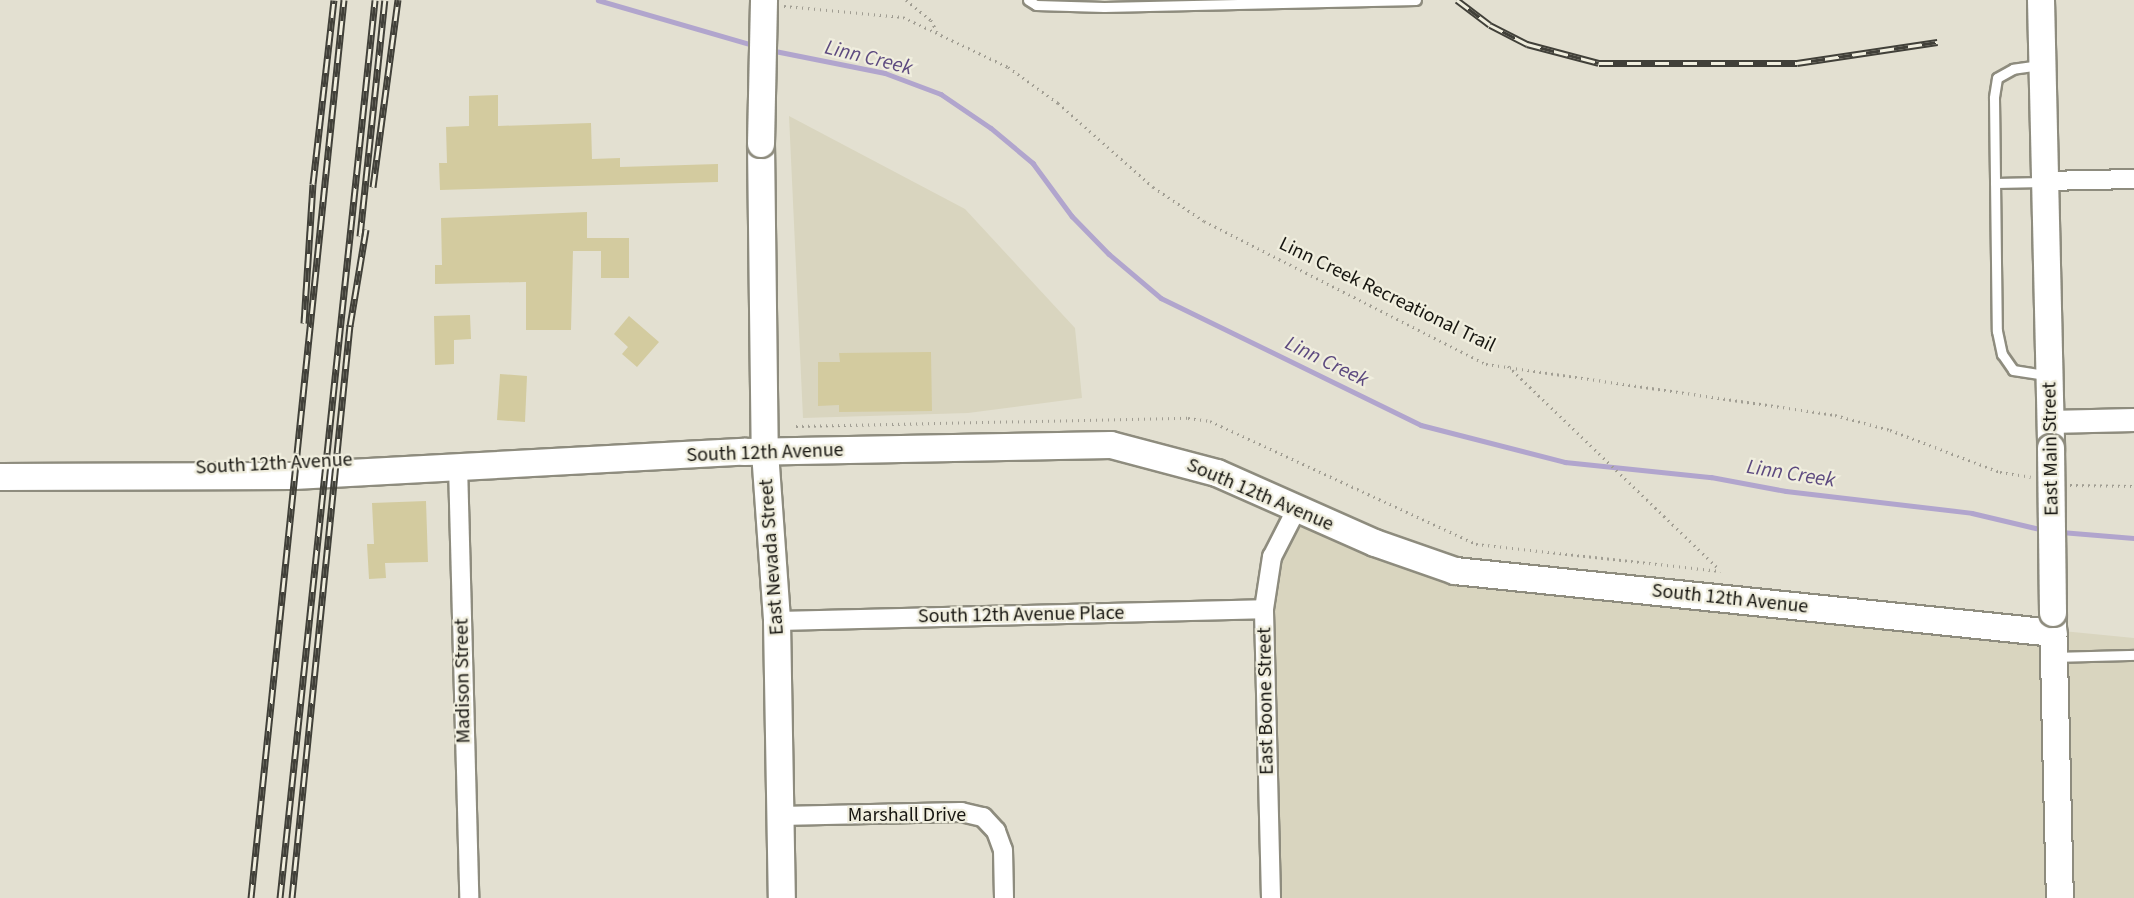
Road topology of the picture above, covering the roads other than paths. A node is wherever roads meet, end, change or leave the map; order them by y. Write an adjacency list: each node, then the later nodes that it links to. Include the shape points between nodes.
1 (1028, 0): 2 (lane, via 1036,5 1104,7)
2 (1416, 0)
3 (2041, 0): 5 (main road, East Main Street)
4 (769, 2): 12 (main road, East Nevada Street, bridge, via 760,144)
5 (2043, 65): 7 (main road, East Main Street); 8 (lane, via 2013,69 1997,78)
6 (2134, 179): 7 (street)
7 (2045, 182): 8 (lane); 9 (main road, East Main Street)
8 (1995, 183): 9 (lane, via 1997,331 2002,354 2013,370)
9 (2049, 376): 11 (main road, East Main Street)
10 (2134, 420): 11 (street)
11 (2050, 422): 18 (main road, East Main Street, bridge)
12 (765, 452): 13 (main road, South 12th Avenue); 15 (main road, South 12th Avenue, via 1111,445 1217,473); 17 (main road, East Nevada Street)
13 (458, 465): 14 (main road, South 12th Avenue, via 428,471 294,476); 21 (street, Madison Street)
14 (0, 477)
15 (1296, 510): 16 (street, East Boone Street, via 1272,557); 18 (main road, South 12th Avenue, via 1455,571)
16 (1264, 609): 17 (street, South 12th Avenue Place); 24 (street, East Boone Street)
17 (777, 621): 20 (main road, East Nevada Street)
18 (2054, 634): 19 (lane); 25 (main road, East Main Street)
19 (2134, 655)
20 (780, 816): 22 (main road, East Nevada Street); 23 (street, Marshall Drive, via 961,812 983,818 996,831 1003,850)
21 (469, 898)
22 (782, 898)
23 (1004, 898)
24 (1271, 898)
25 (2060, 898)

